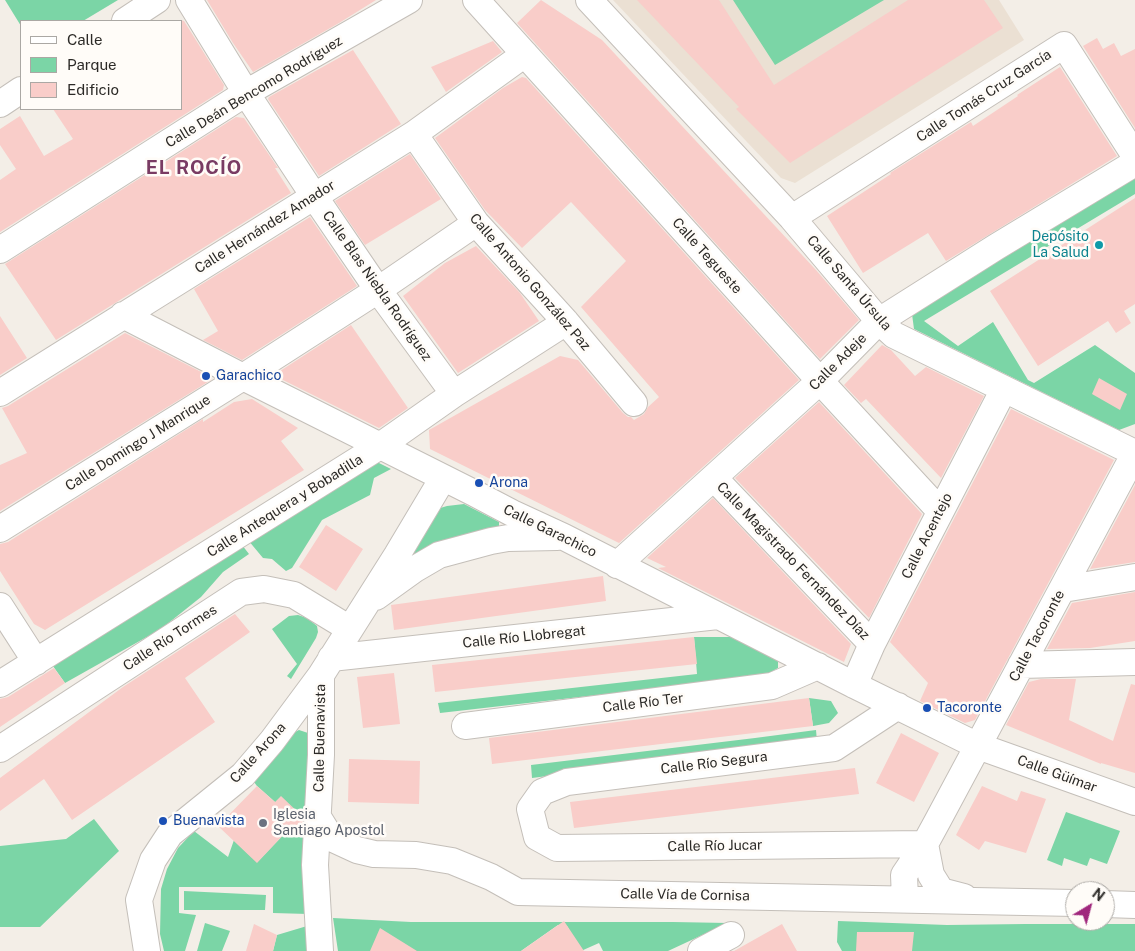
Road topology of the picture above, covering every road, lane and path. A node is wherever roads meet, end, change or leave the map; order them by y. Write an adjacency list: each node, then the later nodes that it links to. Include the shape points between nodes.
1 (157, 0): 7 (street)
2 (189, 0): 11 (street, Calle Blas Niebla Rodríguez)
3 (409, 0): 11 (street, Calle Deán Bencomo Rodríguez)
4 (476, 0): 9 (street, Calle Tegueste)
5 (570, 0): 8 (street, Calle Santa Úrsula)
6 (589, 0): 8 (street, Calle Santa Úrsula)
7 (127, 20)
8 (622, 35): 17 (street, Calle Santa Úrsula)
9 (525, 54): 13 (street, Calle Hernández Amador); 25 (street, Calle Tegueste)
10 (20, 91): 12 (street)
11 (246, 93): 16 (street, Calle Blas Niebla Rodríguez); 19 (street, Calle Deán Bencomo Rodríguez)
12 (0, 104)
13 (414, 134): 16 (street, Calle Hernández Amador); 18 (street, Calle Antonio González Paz)
14 (1135, 156): 17 (street, Calle Tomás Cruz García, via 1064,45)
15 (1135, 163): 22 (street, Calle Adeje)
16 (314, 196): 20 (street, Calle Blas Niebla Rodríguez); 21 (street, Calle Hernández Amador)
17 (792, 218): 22 (street, Calle Santa Úrsula)
18 (476, 223): 20 (street, Calle Domingo J Manrique); 23 (street, Calle Antonio González Paz)
19 (0, 250)
20 (378, 290): 24 (street, Calle Domingo J Manrique); 28 (street, Calle Blas Niebla Rodríguez)
21 (123, 315): 24 (street, Calle Garachico); 27 (street, Calle Hernández Amador)
22 (879, 321): 25 (street, Calle Adeje); 26 (street, Calle Santa Úrsula, via 894,335)
23 (566, 322): 28 (street, Calle Antequera y Bobadilla); 29 (street, Calle Antonio González Paz)
24 (243, 377): 30 (street, Calle Garachico); 36 (street, Calle Domingo J Manrique)
25 (820, 381): 33 (street, Calle Adeje); 34 (street, Calle Tegueste)
26 (1004, 389): 31 (street, Calle Santa Úrsula); 34 (street, Calle Acentejo)
27 (0, 393)
28 (454, 394): 30 (street, Calle Antequera y Bobadilla)
29 (634, 403)
30 (380, 446): 32 (street, Calle Garachico); 47 (street, Calle Antequera y Bobadilla)
31 (1135, 453): 42 (street, Calle Tacoronte)
32 (443, 478): 35 (street, Calle Garachico); 39 (street, Calle Arona)
33 (714, 478): 40 (street, Calle Adeje); 46 (street, Calle Magistrado Fernández Díaz)
34 (940, 511): 46 (street, Calle Acentejo)
35 (512, 513): 37 (street, Calle Garachico); 38 (street, via 506,526)
36 (0, 528)
37 (564, 537): 38 (street, Calle Arona); 40 (street, Calle Garachico)
38 (491, 541): 39 (street, Calle Arona)
39 (406, 562): 45 (street, Calle Arona, via 365,604)
40 (617, 565): 44 (street, Calle Garachico)
41 (1135, 577): 42 (street)
42 (1063, 589): 49 (street, Calle Tacoronte)
43 (0, 606): 47 (street)
44 (718, 616): 50 (street, Calle Garachico); 51 (street, Calle Río Llobregat)
45 (350, 629): 51 (street, Calle Arona); 57 (street, Calle Río Tormes, via 294,595 264,589 241,592)
46 (872, 644): 53 (street, Calle Acentejo)
47 (36, 662): 52 (street, Calle Antequera y Bobadilla)
48 (1135, 662): 49 (street)
49 (1022, 665): 56 (street, Calle Tacoronte)
50 (818, 666): 53 (street, Calle Garachico); 55 (street, Calle Río Ter, via 772,686)
51 (326, 667): 60 (street, Calle Buenavista); 68 (street, Calle Arona, via 243,775 170,834 153,860 139,900)
52 (0, 684)
53 (854, 685): 54 (street, Calle Garachico)
54 (898, 706): 56 (street, Calle Garachico); 59 (street, Calle Río Segura, via 834,748 567,782 542,792)
55 (465, 726)
56 (978, 746): 58 (street, Calle Güímar); 61 (street, Calle Tacoronte)
57 (0, 749)
58 (1135, 802)
59 (530, 810): 61 (street, Calle Río Jucar, via 538,837 557,848)
60 (318, 817): 62 (street, Calle Vía de Cornisa, via 331,838 357,850 452,861 518,892); 69 (street, Calle Buenavista, via 315,865)
61 (925, 844): 62 (street, Calle Tacoronte, via 904,875); 63 (street, via 931,875 941,891)
62 (905, 899): 63 (street, Calle Vía de Cornisa)
63 (981, 901): 64 (street, Calle Vía de Cornisa)
64 (1065, 903)
65 (1115, 904): 66 (street)
66 (1135, 905)
67 (731, 935): 70 (street)
68 (147, 951)
69 (320, 951)
70 (700, 951)

